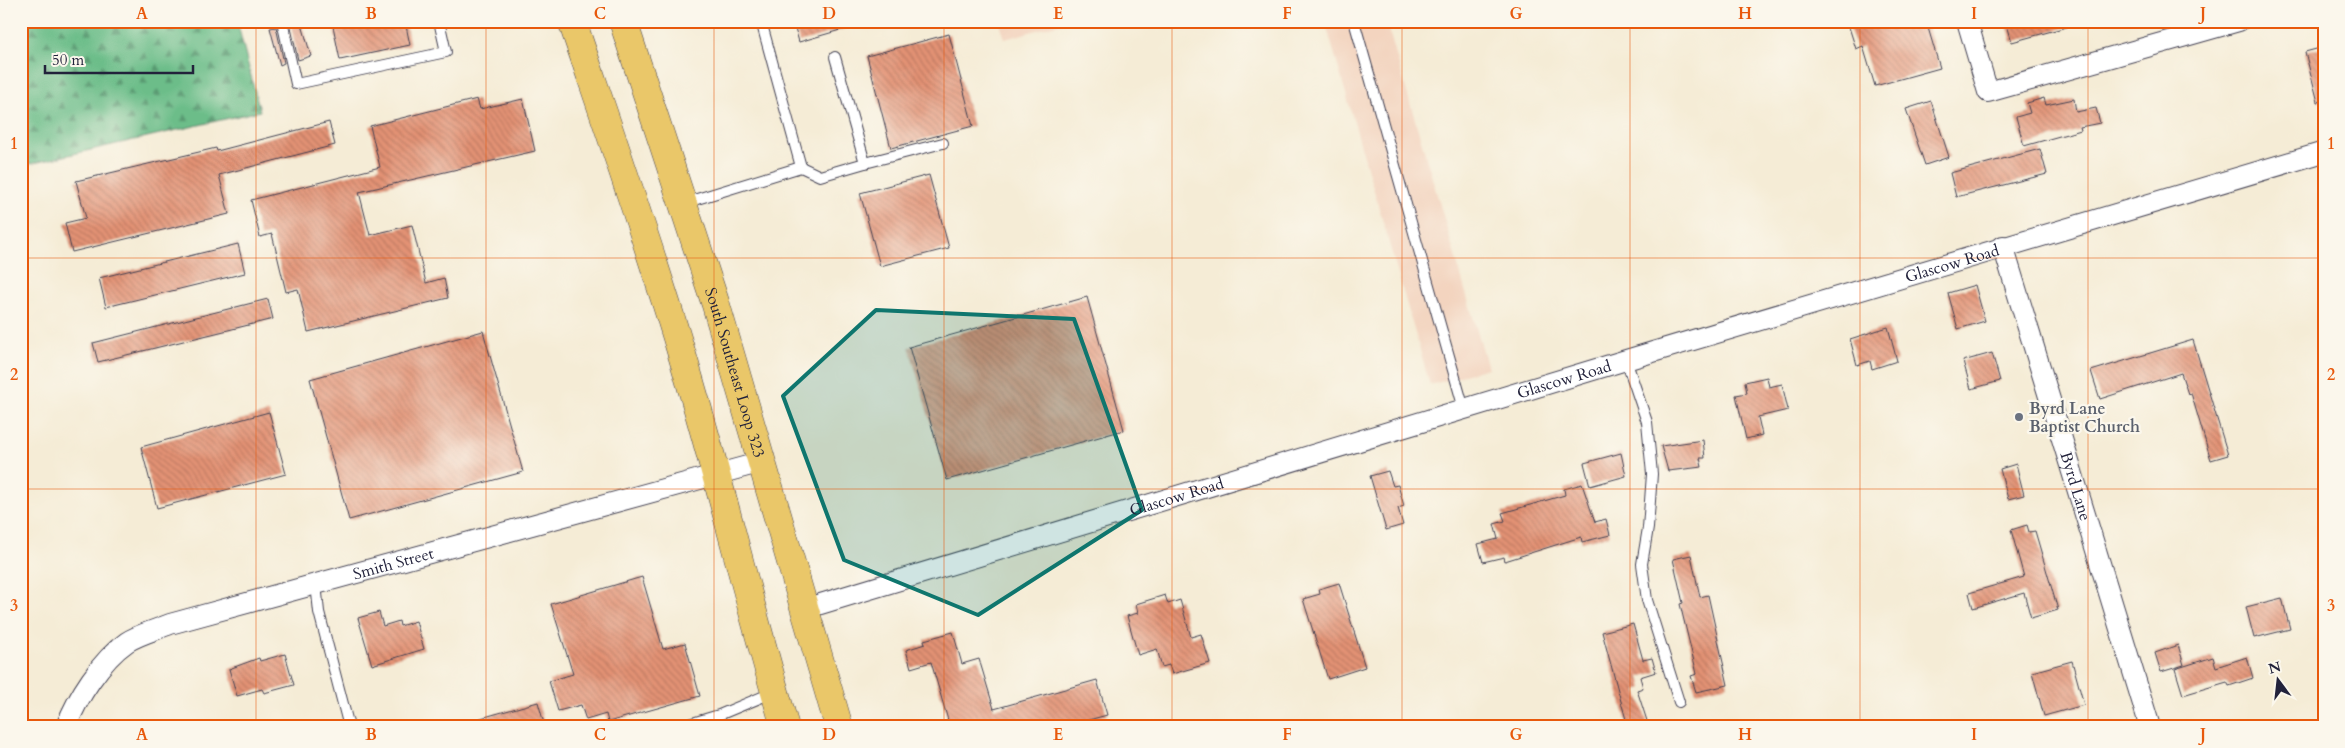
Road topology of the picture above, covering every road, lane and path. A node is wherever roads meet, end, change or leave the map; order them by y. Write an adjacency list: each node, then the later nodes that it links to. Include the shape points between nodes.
1 (282, 21): 2 (lane, via 296,84 446,52)
2 (439, 21)
3 (572, 21): 19 (highway, via 657,271)
4 (623, 21): 14 (highway, South Southeast Loop 323)
5 (762, 21): 13 (lane)
6 (1354, 21): 17 (lane)
7 (1967, 21): 8 (street, via 1988,92)
8 (2239, 21)
9 (835, 57): 12 (lane)
10 (943, 143): 12 (lane)
11 (2324, 152): 15 (street, Glascow Road)
12 (865, 163): 13 (lane, via 820,176)
13 (801, 167): 14 (lane)
14 (683, 203): 18 (highway, South Southeast Loop 323)
15 (2003, 246): 16 (street, Glascow Road); 29 (street, Byrd Lane)
16 (1626, 360): 17 (street, Glascow Road); 23 (lane, via 1647,422 1652,474 1642,564 1647,600)
17 (1464, 409): 21 (street, Glascow Road)
18 (762, 462): 19 (street, Smith Street); 21 (highway, South Southeast Loop 323)
19 (717, 474): 20 (street, Smith Street); 22 (highway)
20 (316, 584): 24 (street, Smith Street, via 170,624 127,642 96,673 73,708); 25 (lane, via 321,620)
21 (804, 609): 28 (highway, South Southeast Loop 323)
22 (774, 691): 26 (lane, via 719,715); 27 (highway)
23 (1679, 702)
24 (66, 727)
25 (349, 727)
26 (679, 727)
27 (785, 727)
28 (839, 727)
29 (2150, 727)

